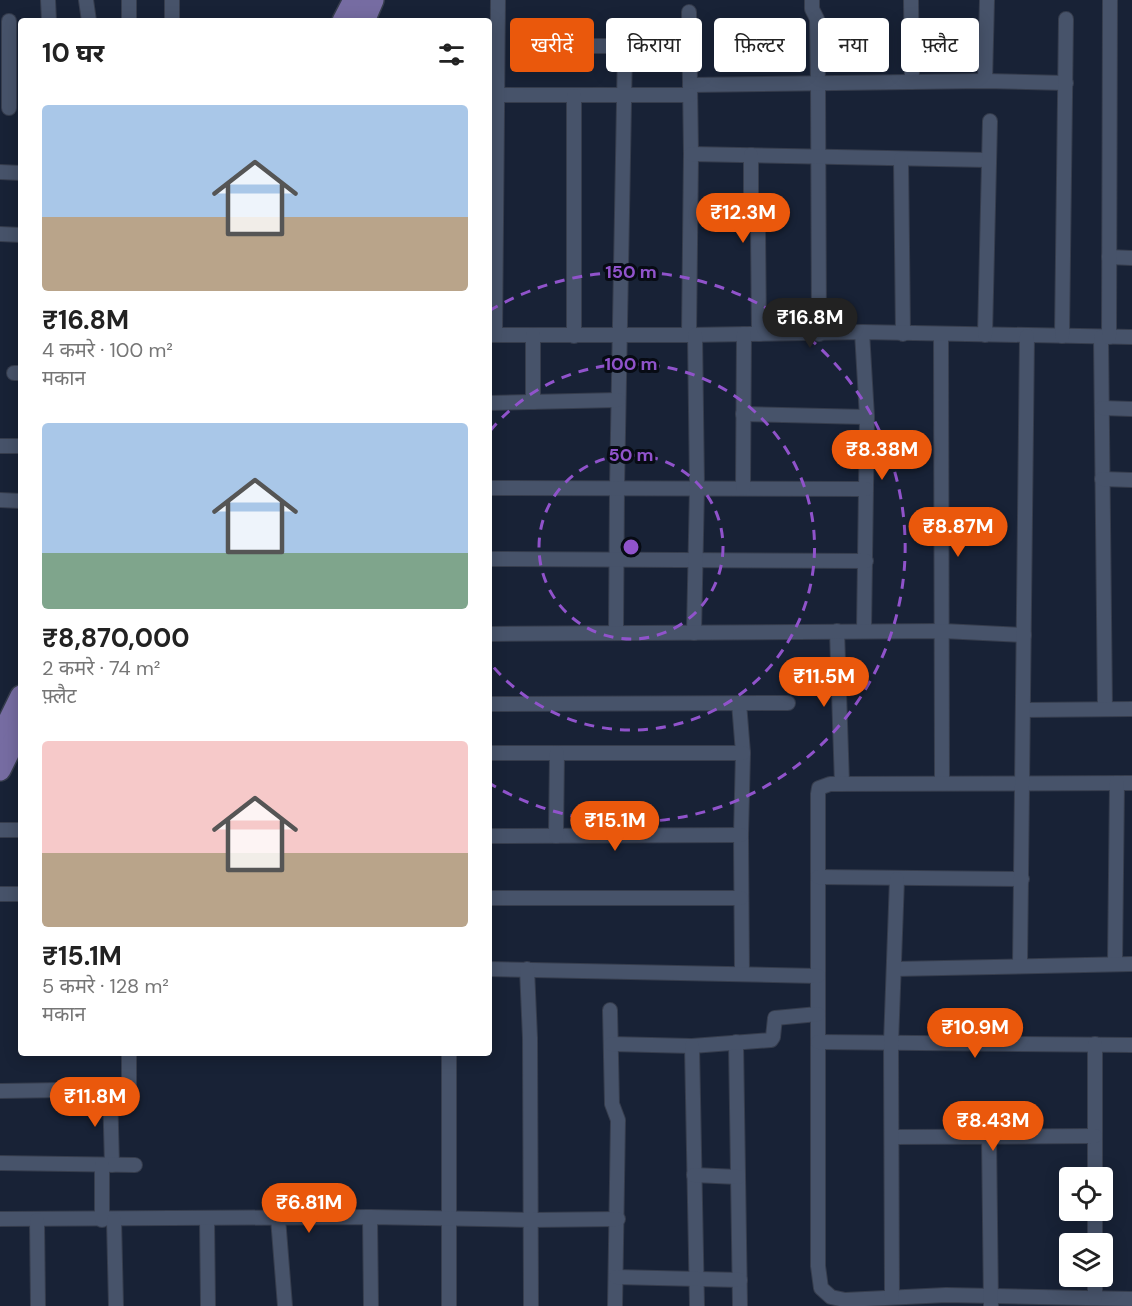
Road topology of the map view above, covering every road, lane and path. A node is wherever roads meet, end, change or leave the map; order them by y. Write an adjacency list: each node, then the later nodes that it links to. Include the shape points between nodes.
1 (48, 0): 13 (street)
2 (86, 0): 14 (street)
3 (129, 0): 15 (street)
4 (172, 0): 16 (street)
5 (354, 0): 17 (main road)
6 (373, 0): 18 (main road)
7 (498, 0): 21 (street)
8 (812, 0): 26 (street, via 817,19)
9 (911, 0): 24 (street)
10 (987, 0): 23 (street)
11 (1110, 0): 43 (street)
12 (689, 12): 27 (street)
13 (48, 18)
14 (89, 18)
15 (129, 18)
16 (171, 18)
17 (345, 18)
18 (365, 18)
19 (1065, 19): 25 (street)
20 (9, 21): 31 (street)
21 (494, 31): 30 (street)
22 (594, 46): 28 (street, via 626,48)
23 (985, 81): 24 (street); 25 (street)
24 (912, 82): 26 (street)
25 (1065, 83): 58 (street)
26 (818, 84): 27 (street); 35 (street)
27 (690, 90): 28 (street); 33 (street)
28 (625, 95): 29 (street); 53 (street)
29 (574, 96): 30 (street); 56 (street)
30 (495, 105): 40 (street)
31 (10, 108)
32 (990, 122): 37 (street)
33 (691, 154): 34 (street); 54 (street)
34 (751, 155): 35 (street); 47 (street, via 751,212 758,229)
35 (818, 156): 36 (street); 48 (street)
36 (901, 159): 37 (street); 49 (street)
37 (988, 160): 55 (street)
38 (0, 172): 39 (street)
39 (18, 172)
40 (493, 188): 51 (street)
41 (0, 234): 42 (street)
42 (18, 235)
43 (1109, 257): 44 (street); 59 (street)
44 (1132, 258)
45 (862, 332): 48 (street); 49 (street); 67 (street)
46 (744, 334): 47 (street); 54 (street); 66 (street)
47 (759, 334): 48 (street)
48 (819, 334)
49 (903, 334): 50 (street)
50 (941, 334): 55 (street); 85 (street)
51 (492, 335): 52 (street)
52 (532, 335): 56 (street); 62 (street)
53 (620, 335): 54 (street); 56 (street); 61 (street)
54 (692, 335): 72 (street)
55 (985, 335): 57 (street)
56 (574, 336)
57 (1027, 336): 58 (street); 89 (street)
58 (1062, 336): 59 (street)
59 (1105, 337): 60 (street); 64 (street)
60 (1132, 337)
61 (618, 400): 62 (street); 74 (street)
62 (533, 402): 63 (street)
63 (492, 403)
64 (1102, 408): 65 (street); 70 (street)
65 (1132, 409)
66 (743, 414): 67 (street); 75 (street)
67 (867, 417): 76 (street)
68 (0, 446): 69 (street)
69 (18, 446)
70 (1102, 479): 71 (street); 94 (street)
71 (1132, 480)
72 (698, 487): 74 (street); 75 (street); 80 (street)
73 (492, 488): 74 (street)
74 (616, 488): 81 (street)
75 (743, 488): 76 (street)
76 (866, 489): 82 (street)
77 (0, 500): 78 (street)
78 (18, 501)
79 (492, 559): 81 (street)
80 (697, 559): 81 (street); 82 (street); 87 (street)
81 (618, 560): 86 (street)
82 (866, 561): 84 (street)
83 (837, 631): 84 (street); 87 (street); 106 (street)
84 (864, 631): 85 (street)
85 (943, 631): 89 (street); 102 (street)
86 (616, 633): 87 (street); 88 (street)
87 (694, 633)
88 (492, 634)
89 (1024, 635): 96 (street)
90 (739, 703): 91 (street); 92 (street); 100 (street)
91 (788, 703)
92 (492, 705)
93 (18, 707): 97 (main road)
94 (1105, 709): 95 (street); 96 (street)
95 (1132, 709)
96 (1023, 710): 103 (street)
97 (10, 735): 101 (main road)
98 (492, 753): 99 (street)
99 (557, 753): 100 (street); 111 (street)
100 (743, 753): 109 (street)
101 (0, 770)
102 (942, 783): 103 (street); 106 (street)
103 (1022, 783): 104 (street); 114 (street)
104 (1117, 783): 105 (street); 119 (street)
105 (1132, 783)
106 (842, 784): 112 (street, via 819,788)
107 (0, 830): 108 (street)
108 (18, 830)
109 (741, 835): 111 (street); 118 (street)
110 (492, 836): 111 (street)
111 (556, 836)
112 (818, 878): 113 (street); 126 (street)
113 (897, 879): 114 (street); 124 (street)
114 (1022, 879): 121 (street)
115 (0, 894): 116 (street)
116 (18, 894)
117 (492, 898): 118 (street)
118 (741, 898): 125 (street)
119 (1115, 964): 120 (street); 121 (street)
120 (1132, 964)
121 (1020, 966): 124 (street)
122 (492, 969): 123 (street)
123 (527, 969): 125 (street); 157 (street)
124 (894, 969): 131 (street)
125 (742, 974): 126 (street)
126 (818, 975): 128 (street)
127 (610, 1010): 132 (street)
128 (818, 1014): 129 (street, via 776,1017 772,1039); 130 (street)
129 (736, 1042): 135 (street); 148 (street)
130 (818, 1042): 131 (street); 165 (street, via 819,1282)
131 (891, 1042): 133 (street); 142 (street)
132 (611, 1044): 135 (street); 154 (street, via 612,1104 618,1120)
133 (1095, 1044): 134 (street); 141 (street)
134 (1132, 1044)
135 (692, 1046): 147 (street)
136 (129, 1056): 138 (street, via 129,1086)
137 (449, 1056): 152 (street)
138 (111, 1090): 139 (street); 144 (street)
139 (0, 1091)
140 (989, 1136): 141 (street); 142 (street); 166 (street)
141 (1095, 1136): 146 (street)
142 (892, 1137): 162 (street)
143 (0, 1163): 144 (street)
144 (107, 1165): 145 (street); 156 (street)
145 (135, 1165)
146 (1095, 1167)
147 (694, 1175): 148 (street); 159 (street)
148 (738, 1177): 160 (street)
149 (370, 1216): 151 (street); 152 (street); 171 (street)
150 (207, 1218): 151 (street); 156 (street); 169 (street)
151 (278, 1218): 170 (street)
152 (448, 1218): 157 (street); 172 (street)
153 (0, 1219): 155 (street)
154 (618, 1219): 157 (street); 158 (street)
155 (37, 1220): 156 (street); 167 (street)
156 (108, 1220): 168 (street)
157 (531, 1220): 173 (street)
158 (616, 1277): 159 (street); 174 (street)
159 (696, 1280): 160 (street); 175 (street)
160 (740, 1280): 176 (street)
161 (1095, 1287): 163 (street)
162 (892, 1297): 165 (street); 166 (street)
163 (1095, 1298): 164 (street); 166 (street)
164 (1132, 1299)
165 (827, 1300)
166 (991, 1301)
167 (38, 1306)
168 (116, 1306)
169 (208, 1306)
170 (285, 1306)
171 (371, 1306)
172 (449, 1306)
173 (531, 1306)
174 (615, 1306)
175 (697, 1306)
176 (740, 1306)

